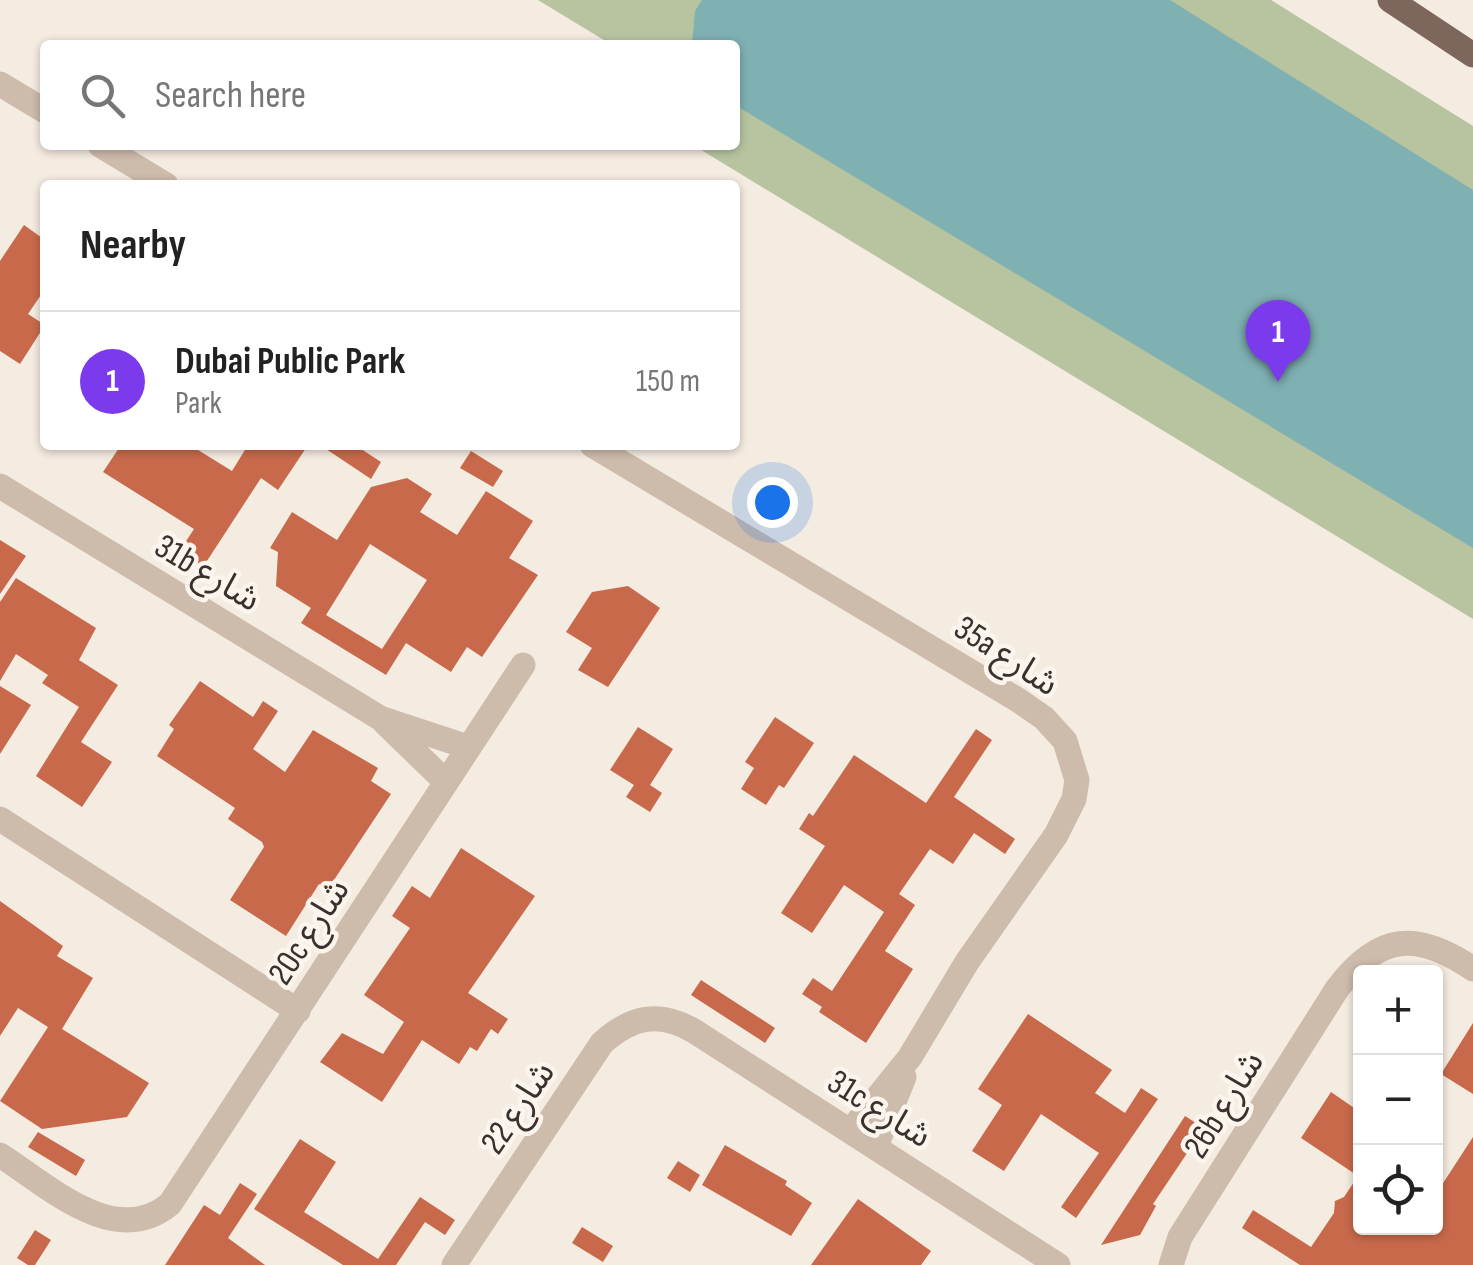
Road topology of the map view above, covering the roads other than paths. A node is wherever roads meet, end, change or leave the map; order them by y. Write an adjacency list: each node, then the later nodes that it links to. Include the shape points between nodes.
1 (1390, 0): 2 (main road)
2 (1473, 55)
3 (0, 84): 4 (street)
4 (40, 108)
5 (108, 150): 6 (street)
6 (158, 180)
7 (600, 450): 23 (street, 35a شارع, via 1018,700 1066,741 1077,780 1067,816)
8 (0, 486): 10 (street, 31b شارع)
9 (523, 665): 11 (street, 20c شارع)
10 (380, 718): 11 (street, 31b شارع); 12 (street, 31b شارع)
11 (468, 747): 12 (street, 20c شارع)
12 (446, 782): 21 (street, 20c شارع)
13 (0, 819): 21 (street)
14 (1383, 965): 15 (street, 26b شارع, via 1413,958)
15 (1434, 965)
16 (1443, 968): 18 (street, 26b شارع)
17 (1473, 969): 20 (street, 26b شارع, via 1438,947 1386,945 1349,974)
18 (1473, 978)
19 (1353, 985): 20 (street, 26b شارع)
20 (1326, 1008): 27 (street, 26b شارع)
21 (298, 1011): 26 (street, 20c شارع, via 181,1191 158,1214 121,1222 83,1208)
22 (660, 1018): 24 (street, 31c شارع, via 683,1025); 28 (street, شارع 22, via 621,1026 602,1044)
23 (910, 1058): 24 (street, 35a شارع); 25 (street, 35a شارع)
24 (851, 1130): 25 (street, 31c شارع)
25 (876, 1146): 29 (street, 31c شارع)
26 (0, 1155)
27 (1180, 1237): 30 (street, 26b شارع); 31 (street, 26b شارع)
28 (454, 1265)
29 (1058, 1265)
30 (1150, 1265)
31 (1171, 1265)

